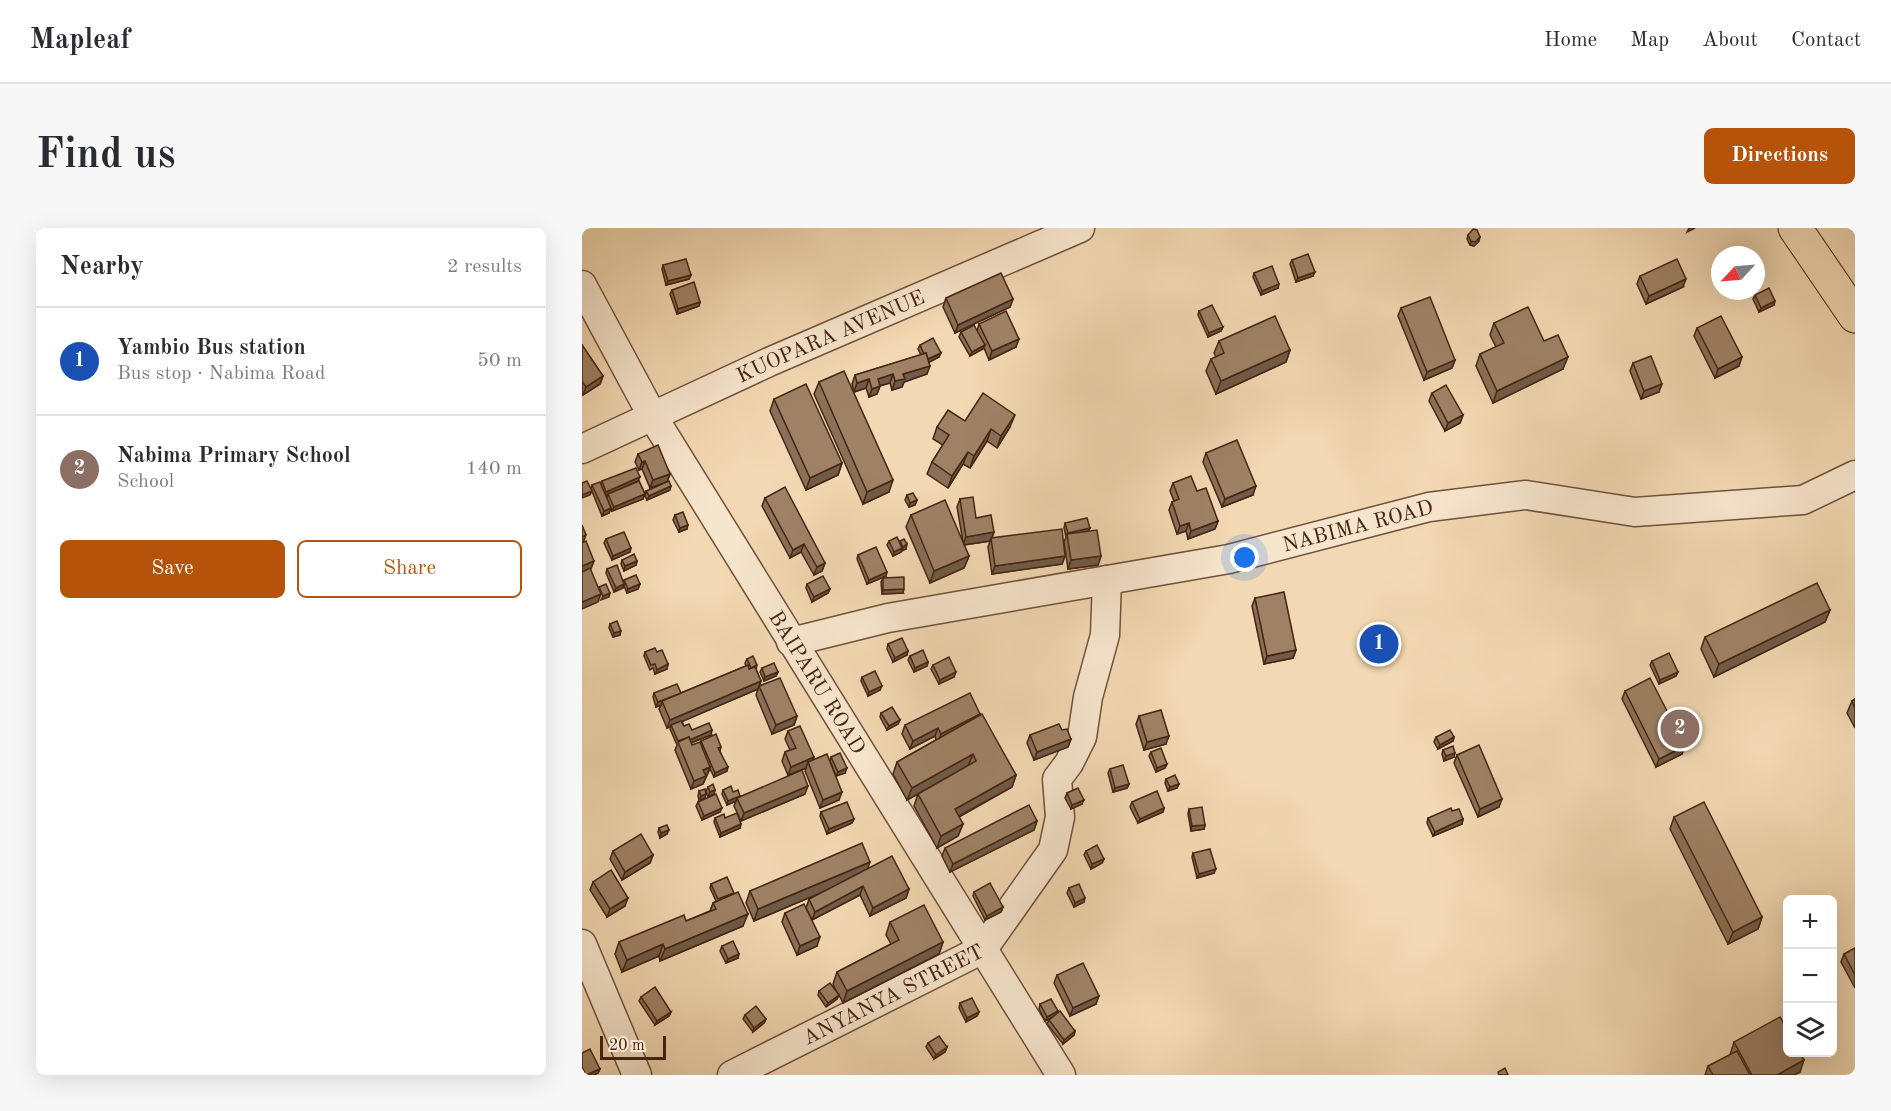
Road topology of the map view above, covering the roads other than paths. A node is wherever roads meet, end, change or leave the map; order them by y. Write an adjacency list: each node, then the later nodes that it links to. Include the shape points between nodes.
1 (1080, 228): 5 (street, KUOPARA AVENUE, via 769,362)
2 (1795, 228): 4 (main road)
3 (582, 285): 5 (street, BAIPARU ROAD)
4 (1855, 316)
5 (653, 417): 6 (street, KUOPARA AVENUE); 9 (street, BAIPARU ROAD)
6 (582, 449)
7 (1855, 475): 8 (street, NABIMA ROAD, via 1803,500 1635,512 1526,495 1429,507 1229,559)
8 (1107, 580): 9 (street, NABIMA ROAD, via 888,618); 11 (street, ANYANYA STREET, via 1106,635 1088,697 1082,737 1057,779 1060,817 1053,850)
9 (791, 642): 11 (street, BAIPARU ROAD)
10 (582, 944): 12 (street)
11 (983, 949): 13 (street, ANYANYA STREET); 14 (street, BAIPARU ROAD)
12 (637, 1075)
13 (732, 1075)
14 (1061, 1075)

